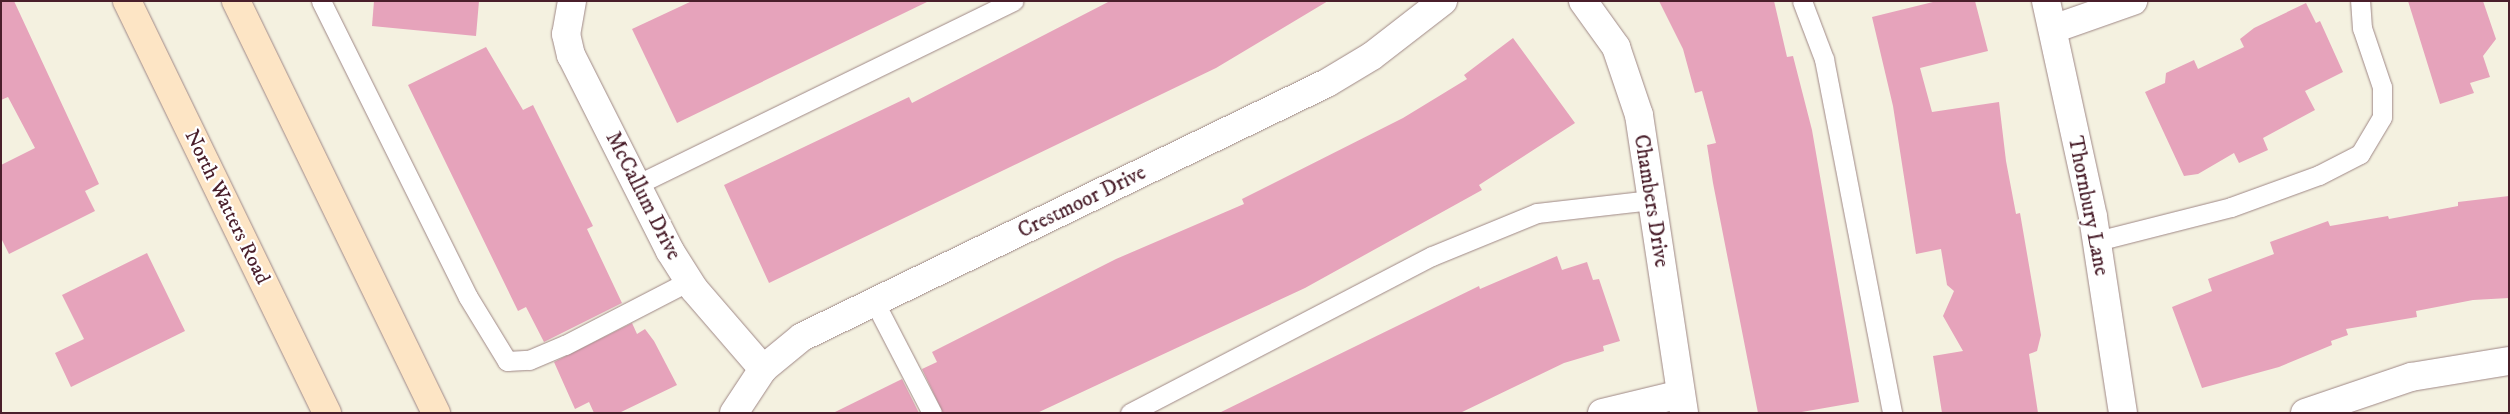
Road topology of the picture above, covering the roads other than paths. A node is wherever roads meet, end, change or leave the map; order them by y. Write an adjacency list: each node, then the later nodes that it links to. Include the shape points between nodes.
1 (127, 1): 21 (main road, North Watters Road)
2 (236, 1): 22 (main road)
3 (322, 1): 16 (lane, via 468,297 507,361 529,360)
4 (1014, 1): 13 (lane)
5 (1443, 1): 17 (street, Crestmoor Drive, via 1372,56 1327,83)
6 (1583, 1): 14 (street, Chambers Drive, via 1616,47 1638,116)
7 (1802, 1): 27 (lane, via 1824,59)
8 (2046, 1): 12 (street, Thornbury Lane)
9 (2134, 1): 12 (street)
10 (2360, 1): 15 (lane, via 2362,28 2382,87 2382,117 2360,154 2319,175 2231,207)
11 (572, 2): 13 (street, McCallum Drive, via 566,34 571,55)
12 (2053, 29): 15 (street, Thornbury Lane)
13 (636, 185): 16 (street, McCallum Drive)
14 (1651, 200): 20 (street, Chambers Drive); 25 (lane, via 1537,213 1432,256)
15 (2097, 242): 28 (street, Thornbury Lane)
16 (689, 281): 19 (street, McCallum Drive)
17 (874, 301): 19 (street, Crestmoor Drive, via 802,337); 24 (lane)
18 (2509, 361): 29 (street, via 2411,377)
19 (763, 369): 23 (street, Crestmoor Drive)
20 (1682, 403): 26 (street)
21 (327, 413)
22 (436, 413)
23 (734, 413)
24 (932, 413)
25 (1130, 413)
26 (1602, 413)
27 (1892, 413)
28 (2123, 413)
29 (2305, 413)

